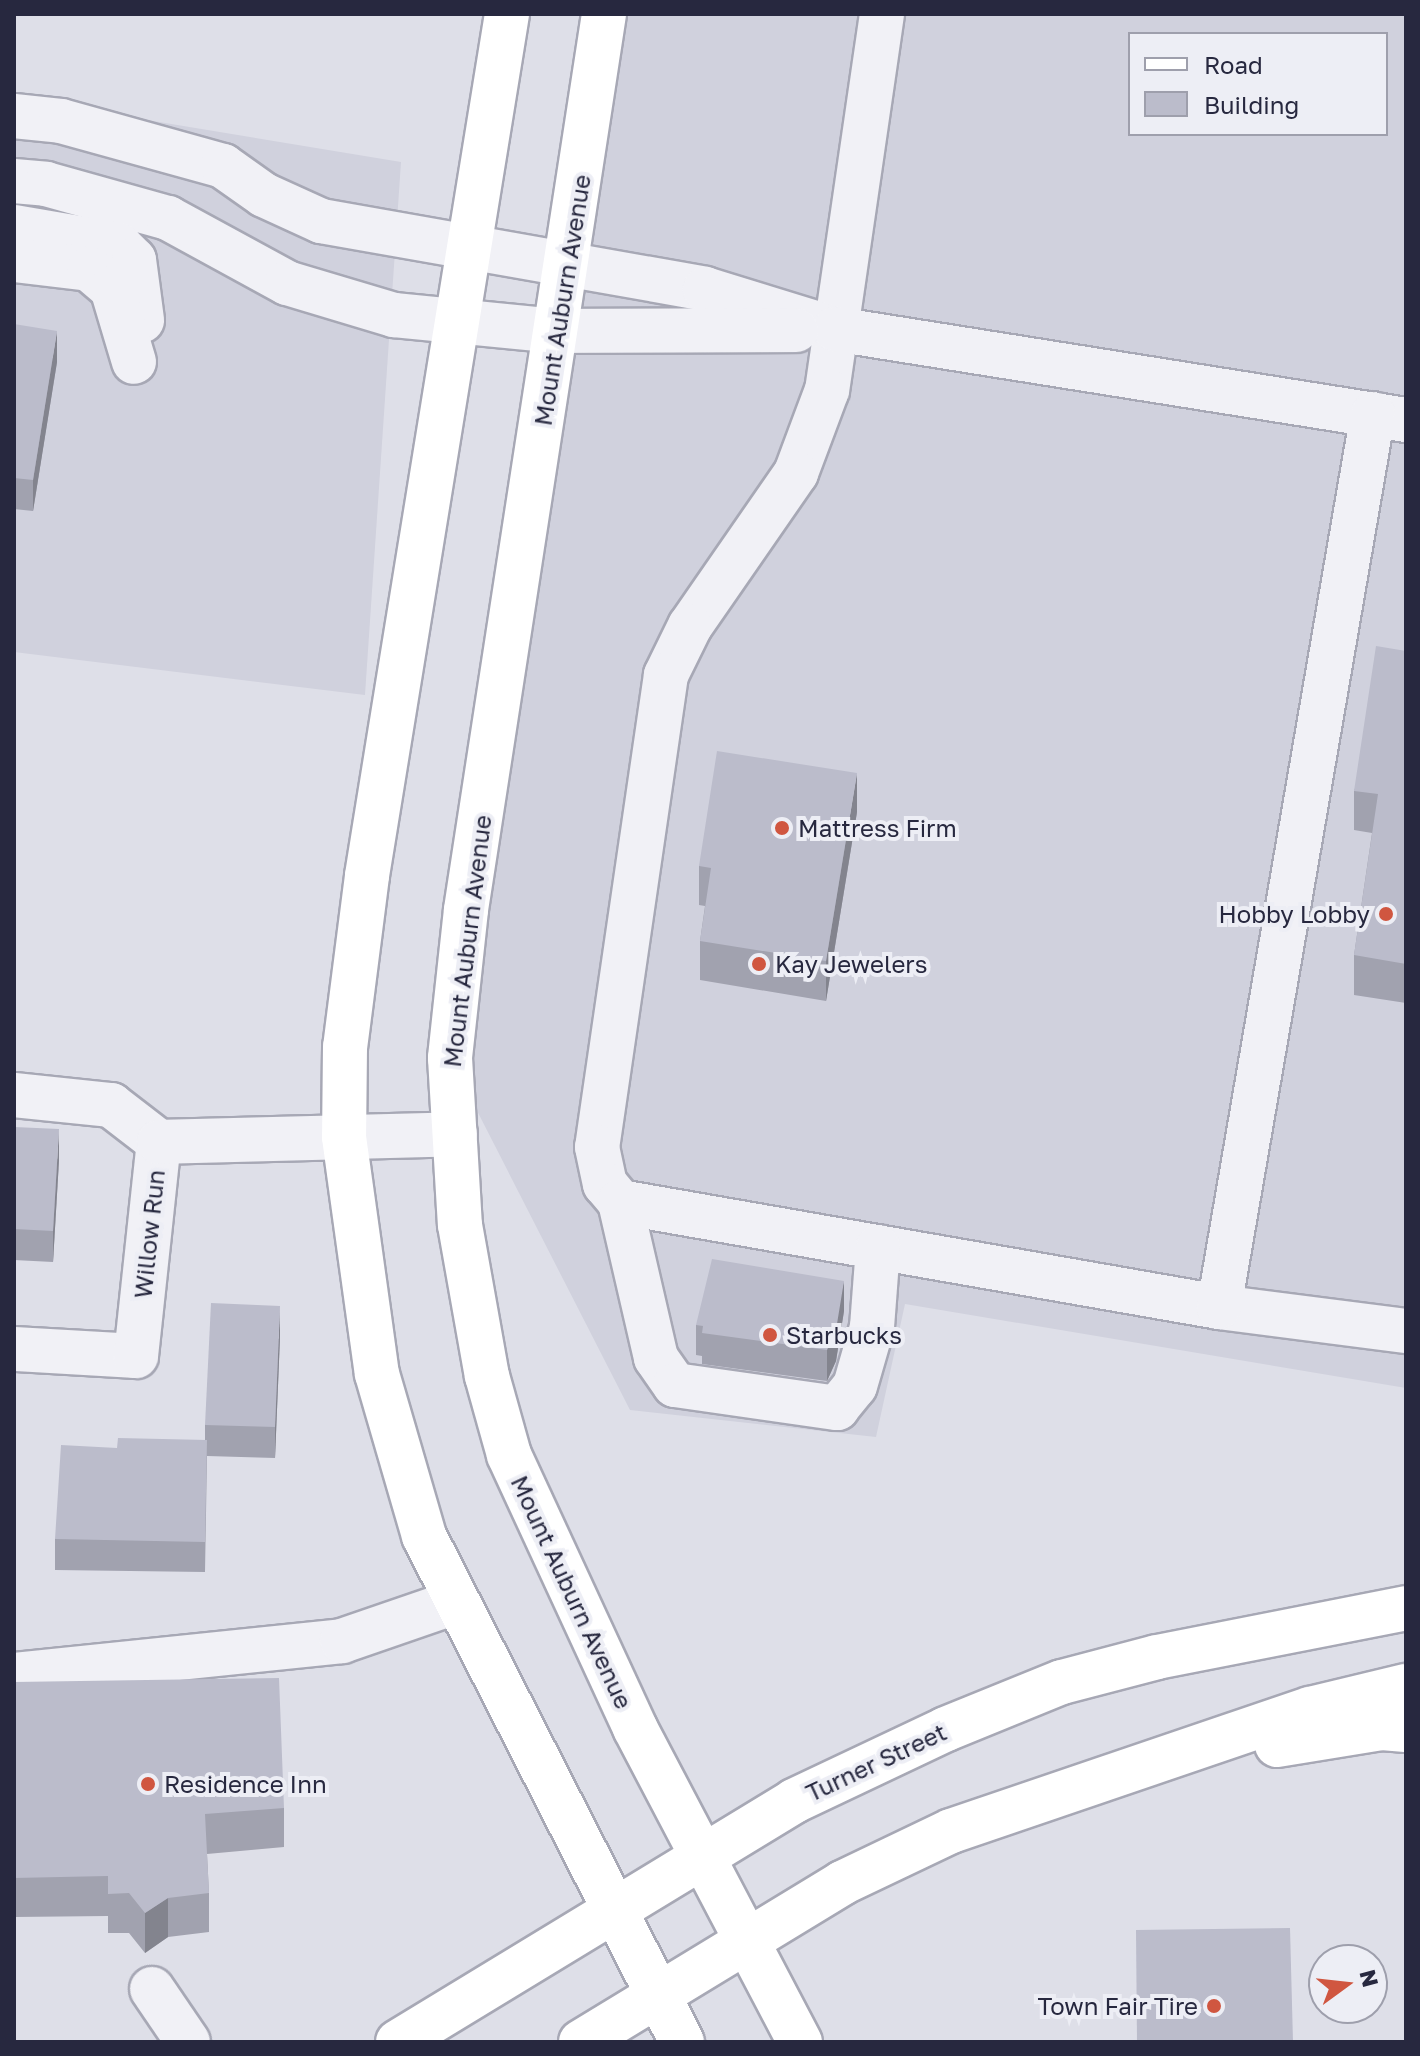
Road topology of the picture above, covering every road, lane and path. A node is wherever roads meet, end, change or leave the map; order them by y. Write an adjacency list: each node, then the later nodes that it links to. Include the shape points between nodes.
1 (507, 14): 7 (main road)
2 (604, 14): 9 (main road, Mount Auburn Avenue)
3 (882, 14): 12 (street)
4 (14, 116): 7 (street, via 61,121 223,166 264,195 321,221)
5 (14, 181): 10 (street, via 46,184 168,218 287,283 394,315)
6 (14, 227): 11 (street, via 119,245 134,260)
7 (471, 248): 9 (street); 10 (main road)
8 (14, 260): 14 (street, via 89,269 112,288)
9 (568, 268): 12 (street, via 705,289); 13 (main road, Mount Auburn Avenue)
10 (459, 319): 13 (street); 18 (main road, via 367,876 345,1047)
11 (142, 320)
12 (835, 329): 13 (street); 15 (street); 20 (street, via 827,390 796,473 690,626 666,675 597,1147 605,1184)
13 (558, 331): 17 (main road, Mount Auburn Avenue, via 466,910 450,1058)
14 (134, 362)
15 (1389, 417): 22 (street)
16 (14, 1095): 19 (street, via 111,1105)
17 (455, 1134): 18 (street, Willow Run); 31 (main road, Mount Auburn Avenue, via 460,1225 487,1376 509,1455 635,1728)
18 (344, 1137): 19 (street, Willow Run); 25 (main road, via 352,1221 389,1430 424,1536)
19 (159, 1142): 24 (street, Willow Run, via 136,1356)
20 (620, 1202): 21 (street); 21 (street, via 656,1358 675,1385 837,1408 855,1386 872,1327)
21 (878, 1247): 22 (street)
22 (1219, 1307): 23 (street)
23 (1406, 1331)
24 (14, 1349)
25 (455, 1602): 27 (street, via 342,1641); 32 (main road)
26 (1406, 1608): 31 (main road, Turner Street, via 1291,1627 1062,1682 794,1801)
27 (14, 1675)
28 (1406, 1686): 30 (main road, via 1310,1709)
29 (1406, 1730): 30 (main road, via 1322,1736)
30 (1063, 1789): 33 (main road, via 951,1831 842,1883)
31 (705, 1856): 32 (main road, Turner Street); 33 (main road, Mount Auburn Avenue)
32 (614, 1912): 35 (main road); 37 (main road, Turner Street)
33 (748, 1941): 35 (main road); 40 (main road, Mount Auburn Avenue)
34 (152, 1989): 36 (street)
35 (657, 1996): 38 (main road); 39 (main road)
36 (188, 2042)
37 (398, 2042)
38 (581, 2042)
39 (682, 2042)
40 (800, 2042)

